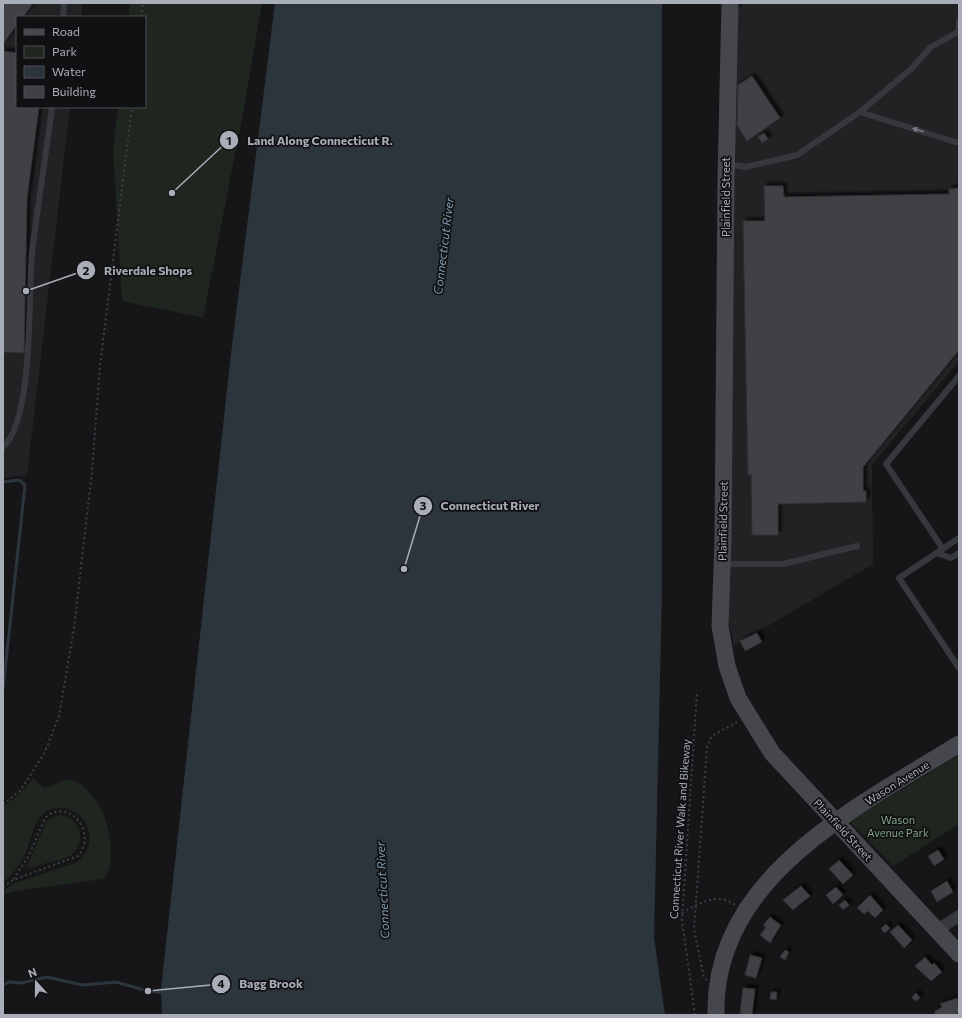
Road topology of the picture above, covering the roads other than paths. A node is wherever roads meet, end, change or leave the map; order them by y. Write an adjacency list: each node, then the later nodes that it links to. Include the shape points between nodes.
1 (64, 3): 3 (lane)
2 (730, 3): 9 (street, Plainfield Street)
3 (63, 16)
4 (959, 21): 5 (lane)
5 (959, 32): 7 (lane, via 931,47 911,69)
6 (52, 108): 11 (lane, via 32,253 26,381 14,434)
7 (860, 112): 8 (lane, one-way to 7); 9 (lane, via 797,155 746,167)
8 (959, 142)
9 (726, 163): 17 (street, Plainfield Street)
10 (959, 376): 14 (lane, via 886,464)
11 (3, 447)
12 (959, 538): 14 (lane)
13 (857, 546): 17 (lane, via 783,564)
14 (943, 549): 15 (lane)
15 (937, 553): 16 (lane, via 951,558); 18 (lane, via 899,578)
16 (959, 553)
17 (722, 564): 20 (street, Plainfield Street, via 720,626 727,666 738,698 772,753)
18 (959, 668)
19 (959, 744): 20 (street, Wason Avenue)
20 (835, 822): 22 (street, Plainfield Street); 24 (street, Wason Avenue, via 770,877 744,912 728,946 719,975)
21 (959, 916): 22 (street)
22 (937, 930): 23 (street, Plainfield Street)
23 (959, 954)
24 (716, 1015)

